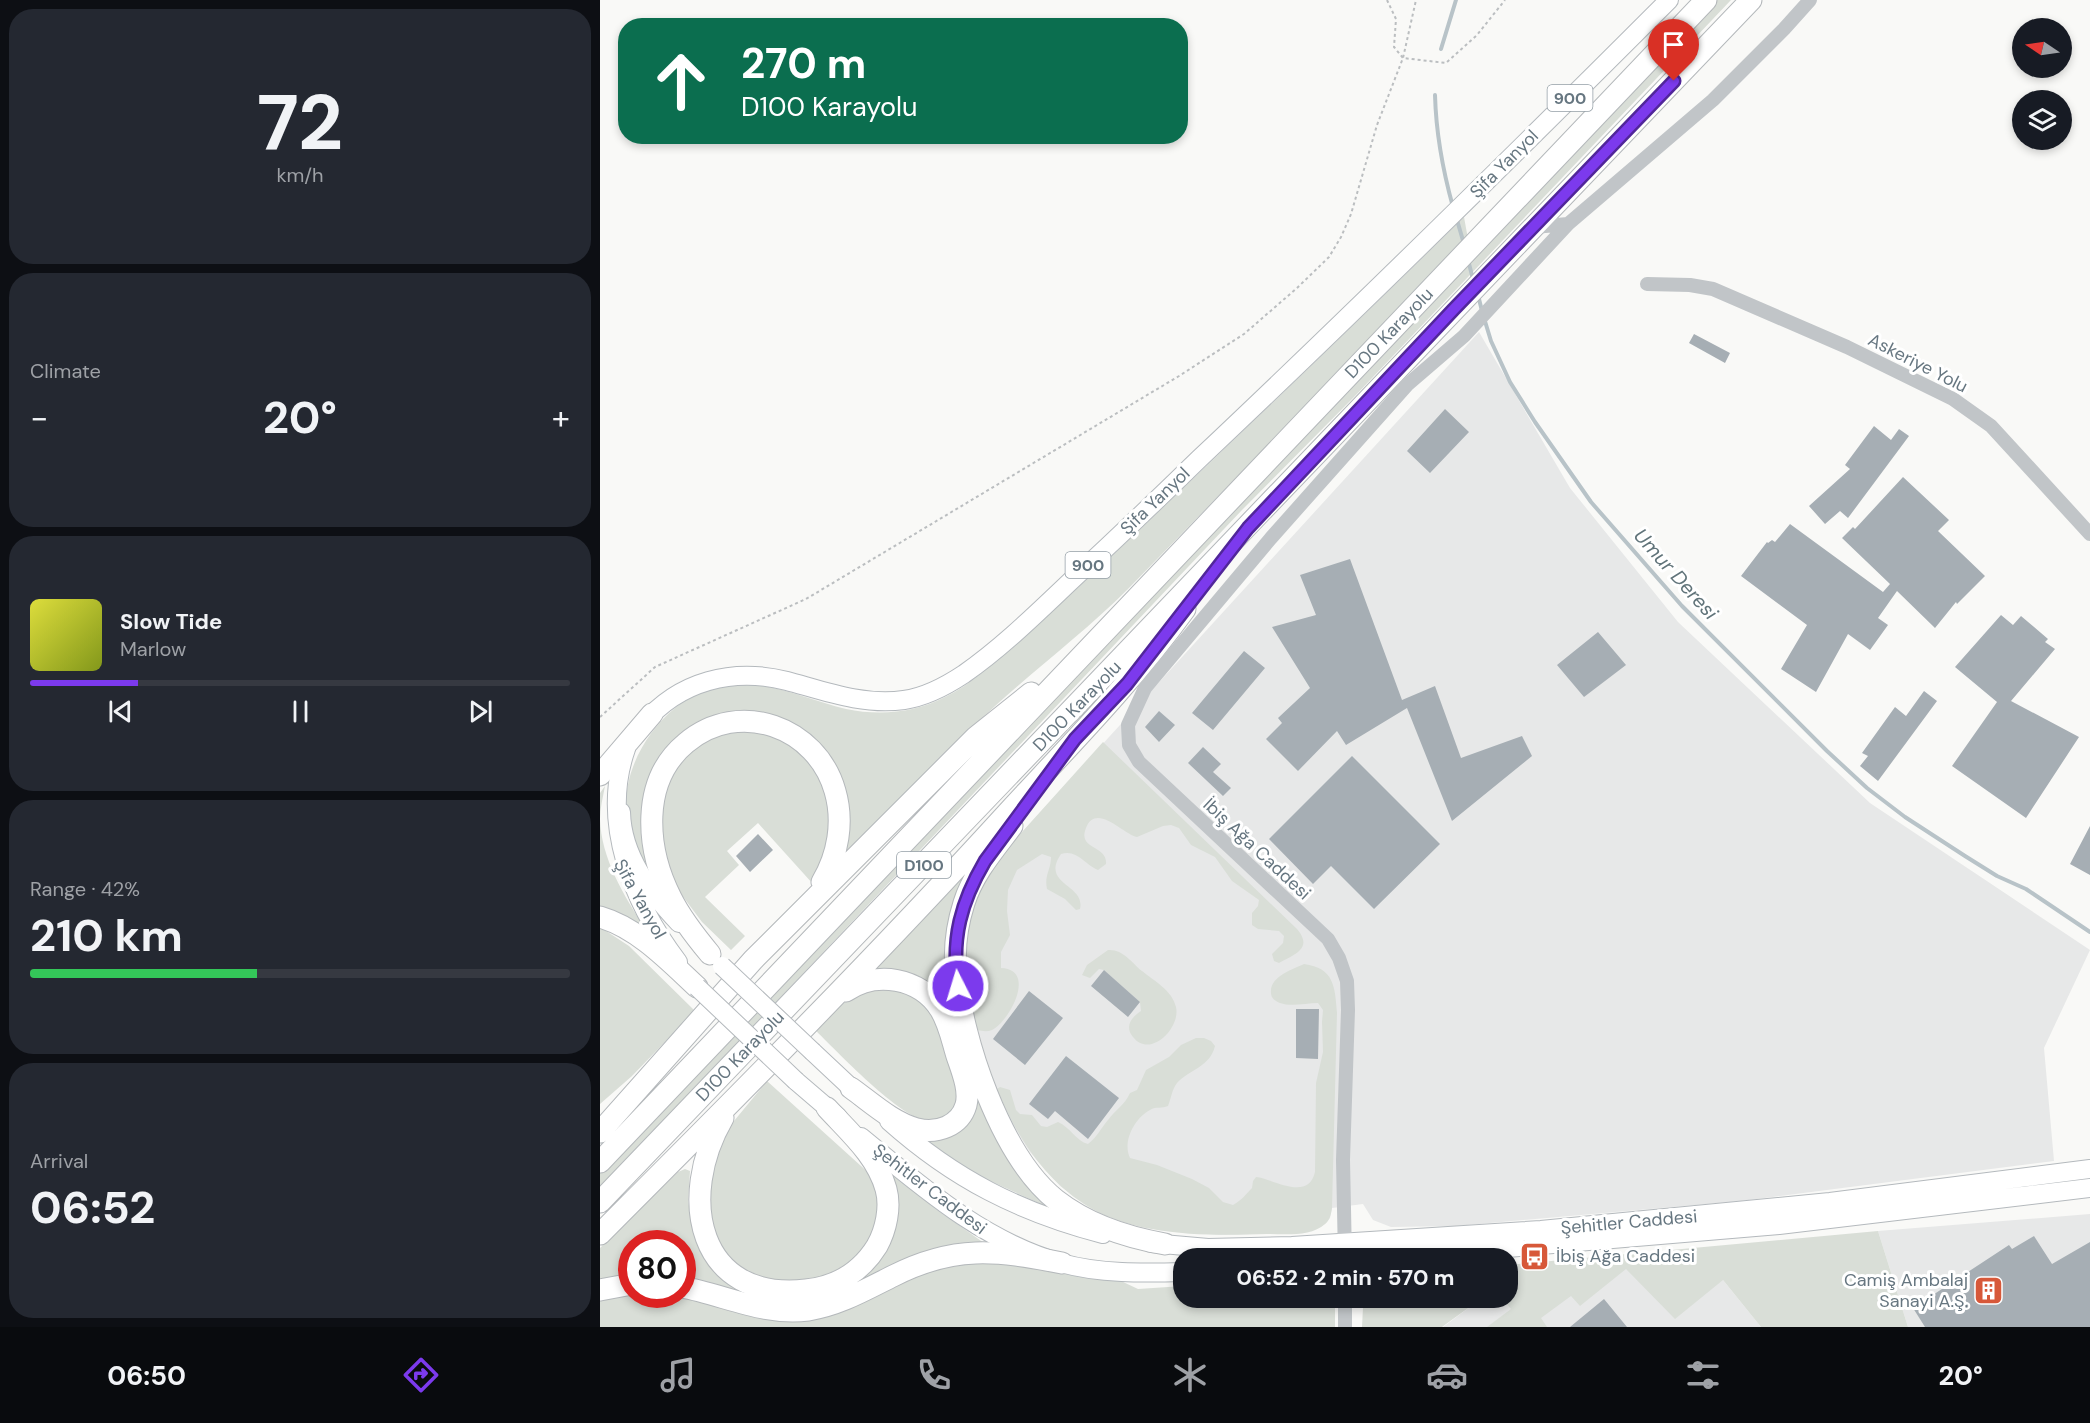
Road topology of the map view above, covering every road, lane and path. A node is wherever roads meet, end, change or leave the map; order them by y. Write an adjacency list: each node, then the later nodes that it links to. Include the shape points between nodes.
1 (1387, 0): 8 (path, via 1396,19 1394,47)
2 (1416, 0): 8 (path)
3 (1505, 0): 8 (path, via 1477,35 1446,63)
4 (1669, 0): 15 (main road, Şifa Yanyol / 900, via 1381,287 1053,598 958,677 901,701 860,700 773,678 720,678 689,687)
5 (1706, 0): 14 (highway, D100 Karayolu / D100)
6 (1751, 0): 10 (highway, D100 Karayolu / D100)
7 (1810, 0): 9 (street, via 1713,100)
8 (1403, 58): 16 (path, via 1341,237 1329,257 1244,334 806,599 655,667)
9 (1568, 224): 10 (street); 38 (street, İbiş Ağa Caddesi, via 1464,336 1407,385 1270,538 1145,688 1128,725 1129,746 1139,762 1328,939 1339,958 1347,981 1348,1010 1343,1160)
10 (1534, 227): 12 (highway, D100 Karayolu / D100)
11 (1647, 284): 13 (street, Askeriye Yolu, via 1713,289 1847,347 1953,399 1991,426)
12 (1248, 528): 17 (highway, via 1127,684); 34 (highway, D100 Karayolu / D100)
13 (2090, 534)
14 (1092, 644): 20 (highway, via 976,737); 31 (highway, D100 Karayolu / D100)
15 (652, 714): 18 (highway); 21 (main road, Şehitler Caddesi, via 635,744 626,773 621,801 622,833 647,885); 22 (main road, Şifa Yanyol / 900, via 620,761 610,799 610,831 616,857 635,896)
16 (600, 717)
17 (1075, 739): 23 (highway); 36 (highway, via 972,882 958,923 956,971 961,1000 992,1105 1028,1170 1055,1199 1084,1218 1113,1232)
18 (600, 775)
19 (600, 917): 22 (highway, via 636,936)
20 (790, 923): 21 (highway, via 822,883 837,845 839,812 827,768 810,747 776,726 738,722 710,728 686,743 668,763 653,801 651,828 671,899); 24 (highway)
21 (716, 960): 27 (main road, Şehitler Caddesi, bridge)
22 (697, 987): 26 (main road, Şifa Yanyol, bridge)
23 (818, 1014): 25 (highway); 27 (highway, via 851,987 873,980 904,982 925,992 945,1017 965,1082 966,1105 948,1127 920,1129 892,1117)
24 (685, 1037): 29 (highway); 30 (highway)
25 (753, 1081): 28 (highway, via 711,1140 698,1197 701,1224 711,1248 725,1267 761,1287 790,1292 829,1286 864,1264 879,1242 887,1216 886,1189 870,1157); 35 (highway)
26 (796, 1081): 28 (main road, Şehitler Caddesi)
27 (851, 1088): 36 (main road, Şehitler Caddesi, via 934,1159 996,1195 1088,1230)
28 (827, 1108): 41 (main road, Şehitler Caddesi, via 920,1185 972,1222 1017,1248)
29 (600, 1109)
30 (600, 1132)
31 (600, 1162)
32 (2090, 1169): 39 (main road, Şehitler Caddesi, via 1765,1209)
33 (2090, 1188): 40 (main road, Şehitler Caddesi, via 1779,1225)
34 (600, 1202)
35 (600, 1234)
36 (1165, 1244): 37 (main road, Şehitler Caddesi)
37 (1208, 1248)
38 (1345, 1248)
39 (1365, 1248)
40 (1506, 1248)
41 (1062, 1263): 42 (main road, Şehitler Caddesi, via 1107,1271); 45 (highway, via 1013,1254 955,1254 904,1271 832,1305 793,1311)
42 (1173, 1272)
43 (618, 1287): 44 (highway)
44 (600, 1290)
45 (696, 1290)
46 (1345, 1308): 47 (street)
47 (1345, 1327)

